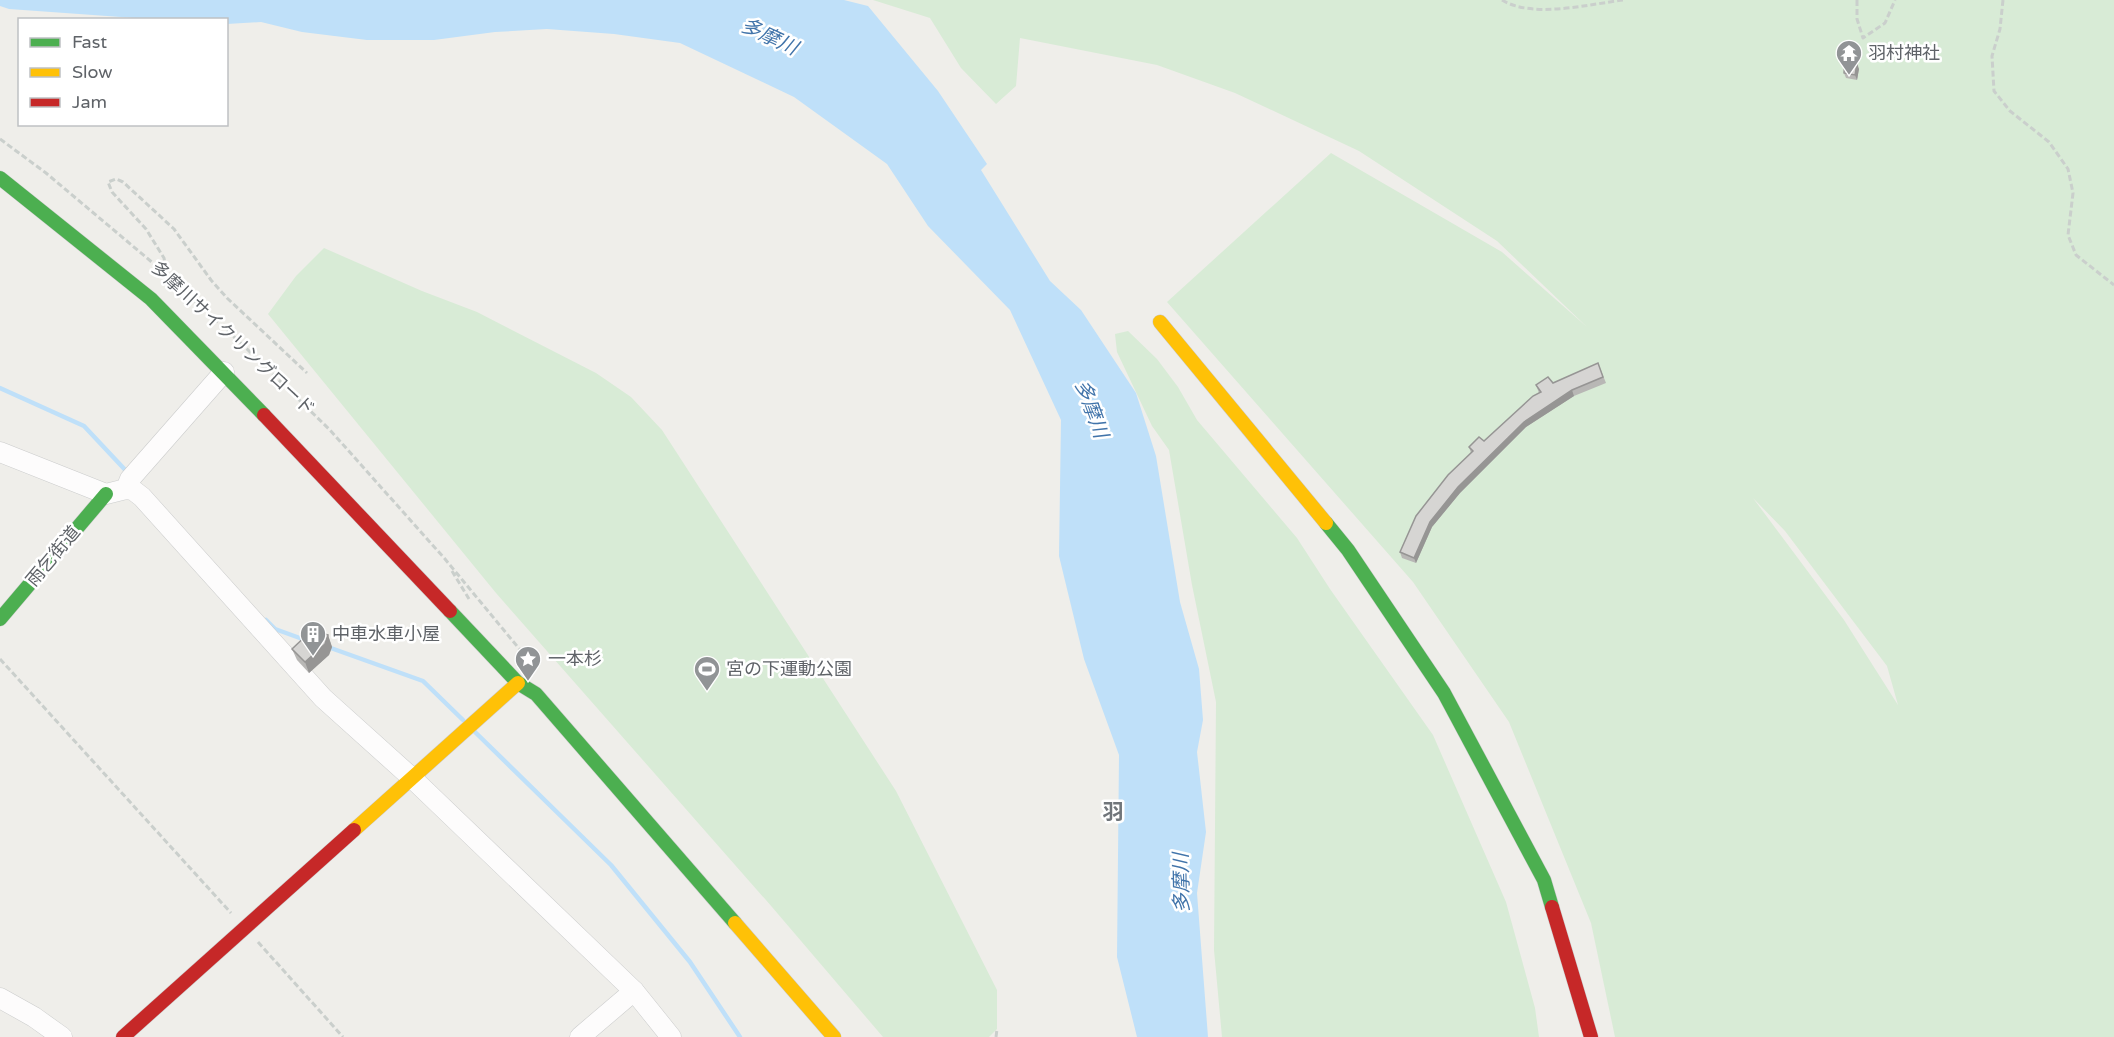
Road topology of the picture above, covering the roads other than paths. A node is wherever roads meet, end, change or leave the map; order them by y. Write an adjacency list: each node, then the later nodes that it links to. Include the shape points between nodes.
1 (0, 178): 3 (street, via 151,299)
2 (1160, 322): 17 (street, via 1348,550 1444,693 1544,880)
3 (224, 372): 5 (street); 8 (street)
4 (0, 452): 6 (street)
5 (130, 480): 6 (street); 9 (street, via 134,490 323,698)
6 (106, 494): 7 (street, 雨乞街道)
7 (0, 619)
8 (518, 683): 9 (street); 16 (street, via 536,694)
9 (412, 778): 10 (street); 13 (street)
10 (634, 991): 14 (street); 15 (street)
11 (0, 998): 12 (street)
12 (62, 1037)
13 (123, 1037)
14 (580, 1037)
15 (671, 1037)
16 (834, 1037)
17 (1591, 1037)

